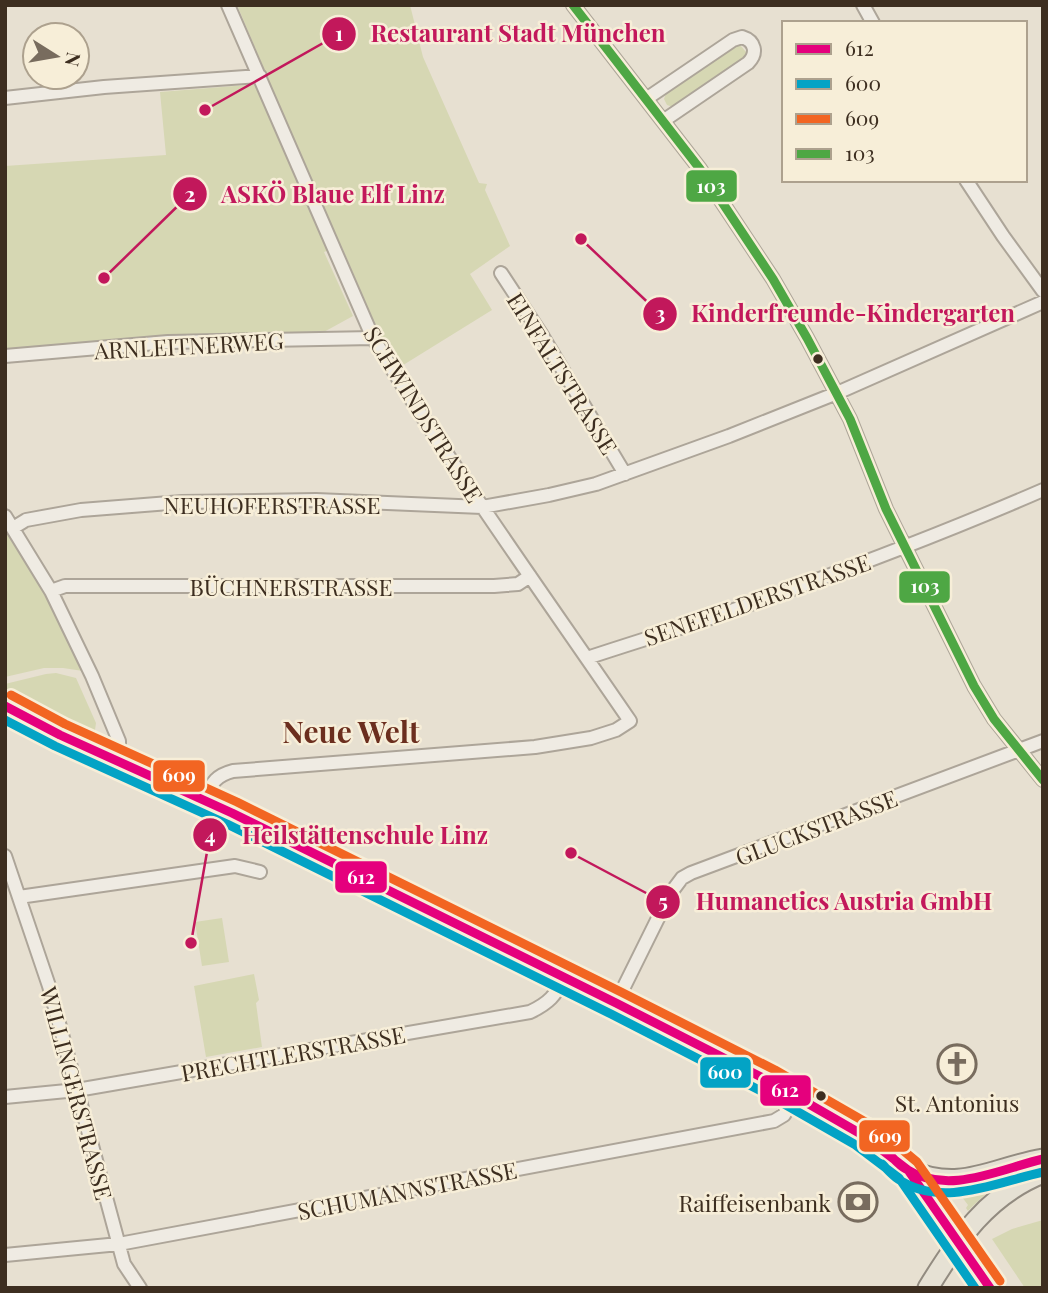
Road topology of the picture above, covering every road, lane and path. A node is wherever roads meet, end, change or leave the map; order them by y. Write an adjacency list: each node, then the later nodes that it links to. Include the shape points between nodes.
1 (228, 5): 5 (street, SCHWINDSTRASSE)
2 (573, 5): 7 (street)
3 (863, 5): 4 (street)
4 (872, 21)
5 (260, 76): 6 (street); 13 (street, SCHWINDSTRASSE)
6 (5, 98)
7 (646, 99): 8 (street); 8 (street, via 733,40 751,41 754,55 748,63)
8 (663, 121): 15 (street, via 749,242)
9 (967, 182): 11 (street)
10 (501, 273): 16 (street, EINFALTSTRASSE)
11 (1043, 291)
12 (1043, 302): 15 (street, NEUHOFERSTRASSE)
13 (373, 338): 14 (street, ARNLEITNERWEG, via 164,343); 18 (street, SCHWINDSTRASSE)
14 (5, 356)
15 (837, 393): 16 (street, NEUHOFERSTRASSE); 21 (street)
16 (625, 474): 18 (street, NEUHOFERSTRASSE)
17 (1043, 490): 21 (street, SENEFELDERSTRASSE)
18 (482, 507): 20 (street, NEUHOFERSTRASSE, via 316,500 182,502 82,510 26,520); 22 (street, SCHWINDSTRASSE)
19 (5, 516): 20 (street)
20 (13, 528): 23 (street)
21 (904, 546): 24 (street, SENEFELDERSTRASSE); 27 (street, via 974,687)
22 (530, 576): 23 (street, BÜCHNERSTRASSE, via 518,584 494,586 65,586); 24 (street, SCHWINDSTRASSE)
23 (51, 591): 28 (street, via 119,741)
24 (587, 659): 30 (street, SCHWINDSTRASSE, via 630,721 616,730 535,747 233,771 215,779)
25 (5, 706): 28 (main road)
26 (1043, 741): 27 (street, GLUCKSTRASSE)
27 (1018, 751): 29 (street); 35 (street, GLUCKSTRASSE, via 682,878)
28 (115, 760): 30 (main road)
29 (1043, 779)
30 (204, 800): 34 (main road)
31 (5, 856): 33 (street, WILLINGERSTRASSE)
32 (260, 872): 33 (street, via 235,866)
33 (19, 897): 36 (street, WILLINGERSTRASSE)
34 (565, 977): 35 (main road); 36 (street, PRECHTLERSTRASSE, via 556,994 530,1012)
35 (615, 1003): 37 (main road)
36 (77, 1090): 38 (street, PRECHTLERSTRASSE); 43 (street, WILLINGERSTRASSE)
37 (795, 1096): 40 (main road, via 861,1134); 43 (street, SCHUMANNSTRASSE, via 784,1115 774,1121)
38 (5, 1097)
39 (1043, 1159): 40 (main road, via 954,1181)
40 (908, 1170): 42 (main road)
41 (1043, 1173): 42 (main road, via 1000,1196)
42 (958, 1242): 46 (main road); 47 (main road)
43 (119, 1244): 44 (street, SCHUMANNSTRASSE); 45 (street, WILLINGERSTRASSE, via 124,1264)
44 (5, 1255)
45 (140, 1288)
46 (928, 1288)
47 (990, 1288)

